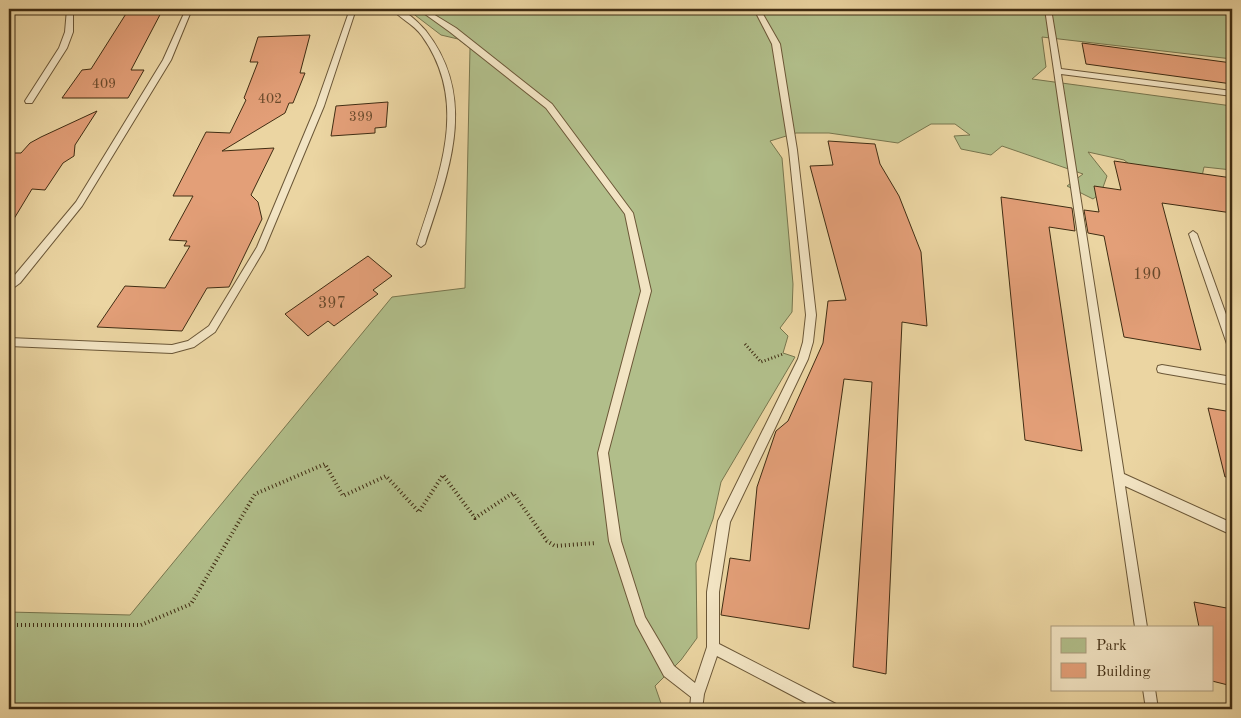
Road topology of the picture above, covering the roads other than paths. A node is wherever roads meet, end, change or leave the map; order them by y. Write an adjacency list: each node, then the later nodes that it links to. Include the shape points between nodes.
1 (70, 9): 10 (lane, via 69,32 62,48)
2 (189, 9): 13 (lane, via 167,60 79,204)
3 (353, 9): 14 (lane, via 320,106 260,248 212,329 191,344 172,349)
4 (395, 9): 12 (lane, via 416,25 434,51 445,76 450,111 452,132 446,167)
5 (421, 9): 23 (lane, via 453,30 549,106 629,213 646,291 603,452 614,541 640,620 669,671)
6 (757, 9): 21 (lane, via 776,44 793,150 812,314 803,359 724,521 713,592)
7 (1048, 9): 8 (lane)
8 (1058, 70): 9 (lane); 18 (lane)
9 (1232, 93)
10 (29, 101)
11 (1193, 234): 15 (lane)
12 (421, 244)
13 (9, 287)
14 (9, 342)
15 (1232, 344)
16 (1162, 369): 17 (lane)
17 (1232, 381)
18 (1120, 478): 19 (lane); 20 (lane)
19 (1232, 529)
20 (1141, 626)
21 (713, 647): 23 (lane); 25 (lane)
22 (1150, 690): 26 (lane)
23 (698, 694): 24 (lane)
24 (696, 709)
25 (831, 709)
26 (1152, 709)

